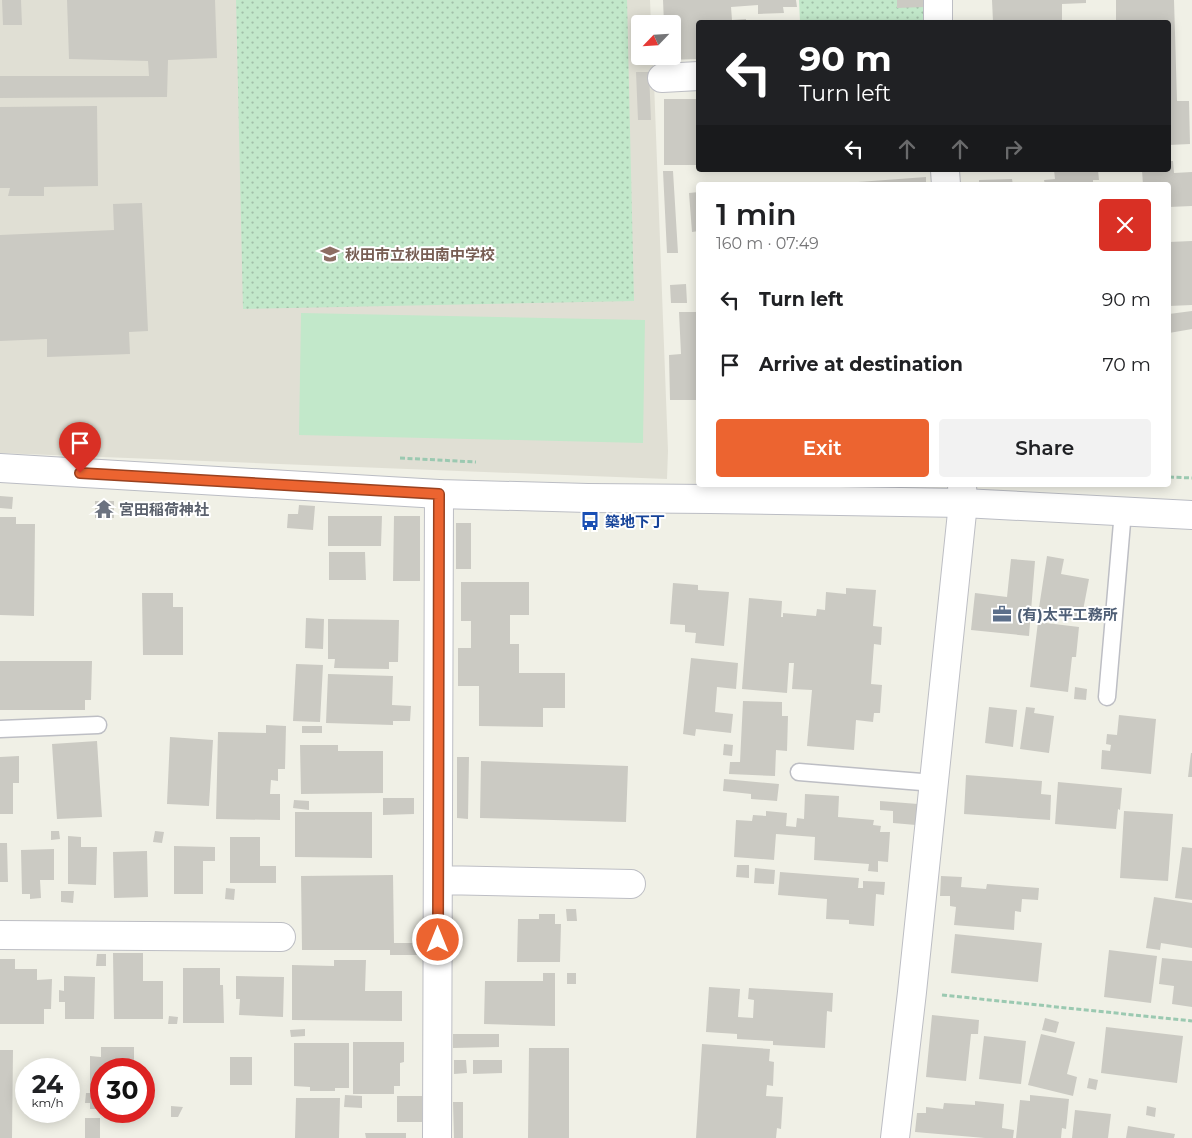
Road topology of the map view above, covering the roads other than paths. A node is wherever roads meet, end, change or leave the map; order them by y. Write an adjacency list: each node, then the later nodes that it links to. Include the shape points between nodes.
1 (938, 0): 2 (street)
2 (938, 20)
3 (696, 76): 4 (street)
4 (662, 78)
5 (0, 468): 6 (street)
6 (439, 494): 7 (street, via 720,499); 15 (street)
7 (962, 494): 8 (street); 14 (street)
8 (1123, 511): 9 (street); 10 (lane)
9 (1192, 515)
10 (1107, 697)
11 (98, 724): 12 (lane)
12 (0, 729)
13 (799, 772): 14 (lane)
14 (934, 783): 20 (street)
15 (438, 880): 16 (street); 19 (street)
16 (631, 884)
17 (0, 935): 18 (street)
18 (281, 937)
19 (437, 1138)
20 (895, 1138)

